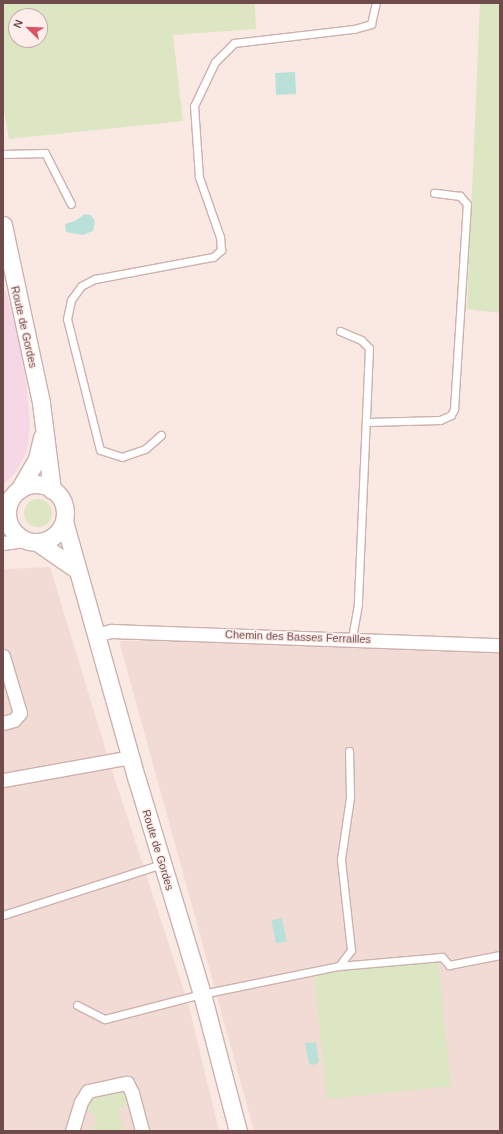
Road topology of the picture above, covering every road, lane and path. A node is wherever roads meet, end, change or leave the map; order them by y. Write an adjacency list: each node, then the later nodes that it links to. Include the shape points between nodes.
1 (376, 3): 10 (lane, via 371,24 354,29 234,43 215,62 194,106 199,177 220,237 221,250 213,257 95,279 81,286 70,300 67,319 100,450 122,457 146,449)
2 (3, 154): 4 (lane, via 45,153)
3 (434, 193): 8 (lane, via 460,196 466,204 454,409 451,415 440,420)
4 (71, 204)
5 (3, 225): 6 (street, Route de Gordes)
6 (8, 279): 9 (street, Route de Gordes, via 41,403)
7 (340, 331): 8 (lane, via 361,340 370,348)
8 (368, 422): 19 (lane, via 358,604)
9 (44, 430): 11 (street, Route de Gordes, via 37,459); 12 (street, Route de Gordes)
10 (161, 435)
11 (19, 490): 12 (street, via 35,484); 13 (street, via 10,501)
12 (52, 490): 14 (street, via 64,507)
13 (5, 517): 15 (street, via 9,526)
14 (64, 521): 15 (street, via 54,536); 17 (street, Route de Gordes)
15 (31, 541): 16 (street); 17 (street)
16 (3, 543)
17 (76, 569): 18 (street, Route de Gordes)
18 (97, 635): 19 (street, Chemin des Basses Ferrailles, via 111,631); 25 (street, Route de Gordes)
19 (352, 639): 20 (street, Chemin des Basses Ferrailles)
20 (500, 645)
21 (3, 656): 22 (street)
22 (6, 676): 23 (street, via 20,713 14,720)
23 (3, 723)
24 (350, 751): 30 (lane, via 350,797 341,859 350,950)
25 (131, 757): 26 (street); 27 (street, Route de Gordes)
26 (3, 780)
27 (162, 864): 28 (lane); 31 (street, Route de Gordes)
28 (3, 915)
29 (500, 955): 30 (lane, via 449,965 442,957)
30 (340, 966): 31 (lane)
31 (202, 994): 32 (lane, via 105,1019); 35 (street, Route de Gordes)
32 (77, 1005)
33 (72, 1131): 34 (street, via 81,1102 88,1091 127,1083)
34 (142, 1131)
35 (238, 1131)

